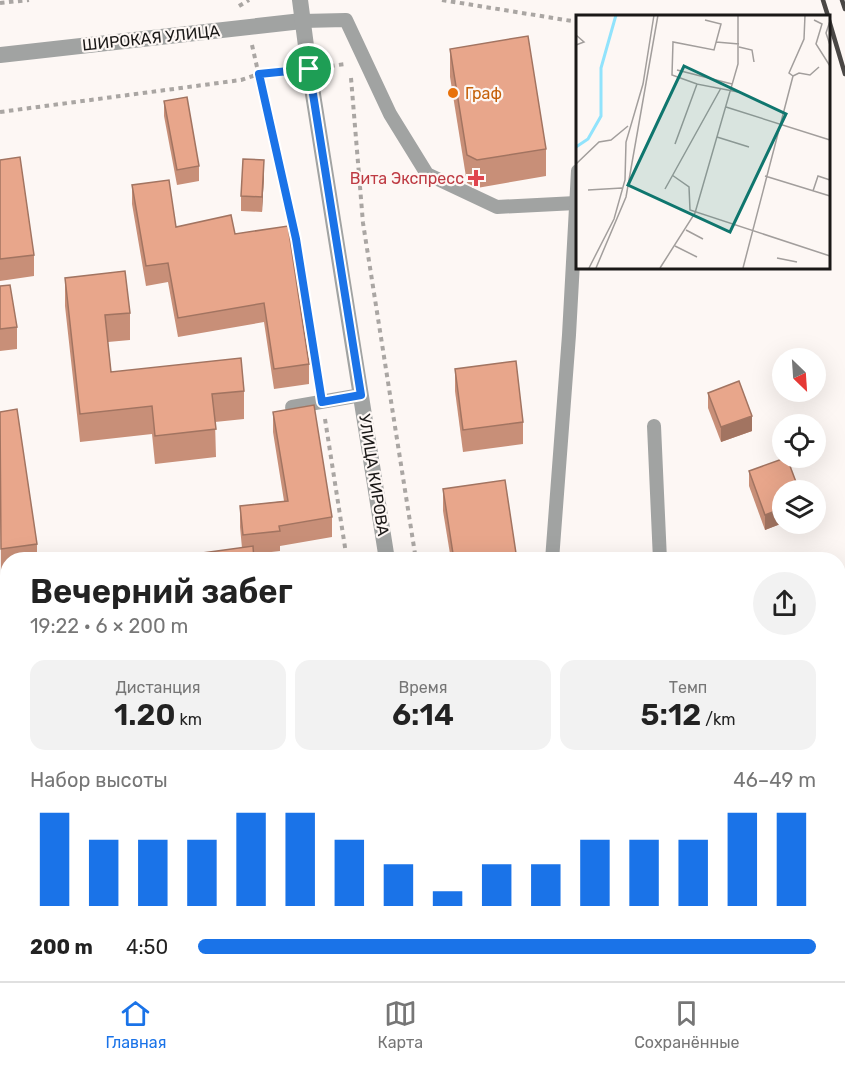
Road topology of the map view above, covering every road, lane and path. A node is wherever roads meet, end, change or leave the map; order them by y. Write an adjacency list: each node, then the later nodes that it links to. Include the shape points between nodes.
1 (29, 0): 4 (path)
2 (300, 0): 5 (street, УЛИЦА КИРОВА)
3 (442, 0): 6 (path)
4 (0, 3)
5 (302, 21): 7 (street, ШИРОКАЯ УЛИЦА); 9 (street, УЛИЦА КИРОВА); 13 (lane, via 346,20 390,114 427,174 497,207)
6 (576, 22)
7 (0, 55)
8 (350, 64): 9 (path)
9 (309, 69): 10 (path); 14 (street, УЛИЦА КИРОВА)
10 (259, 74): 12 (path, via 241,80); 15 (path, via 296,239)
11 (351, 75): 20 (path, via 363,223)
12 (0, 112)
13 (576, 203): 21 (lane)
14 (361, 395): 15 (lane); 19 (street, УЛИЦА КИРОВА)
15 (322, 402): 16 (lane); 18 (path)
16 (292, 407)
17 (654, 426): 22 (lane)
18 (346, 552)
19 (386, 552)
20 (415, 552)
21 (553, 552)
22 (660, 552)

